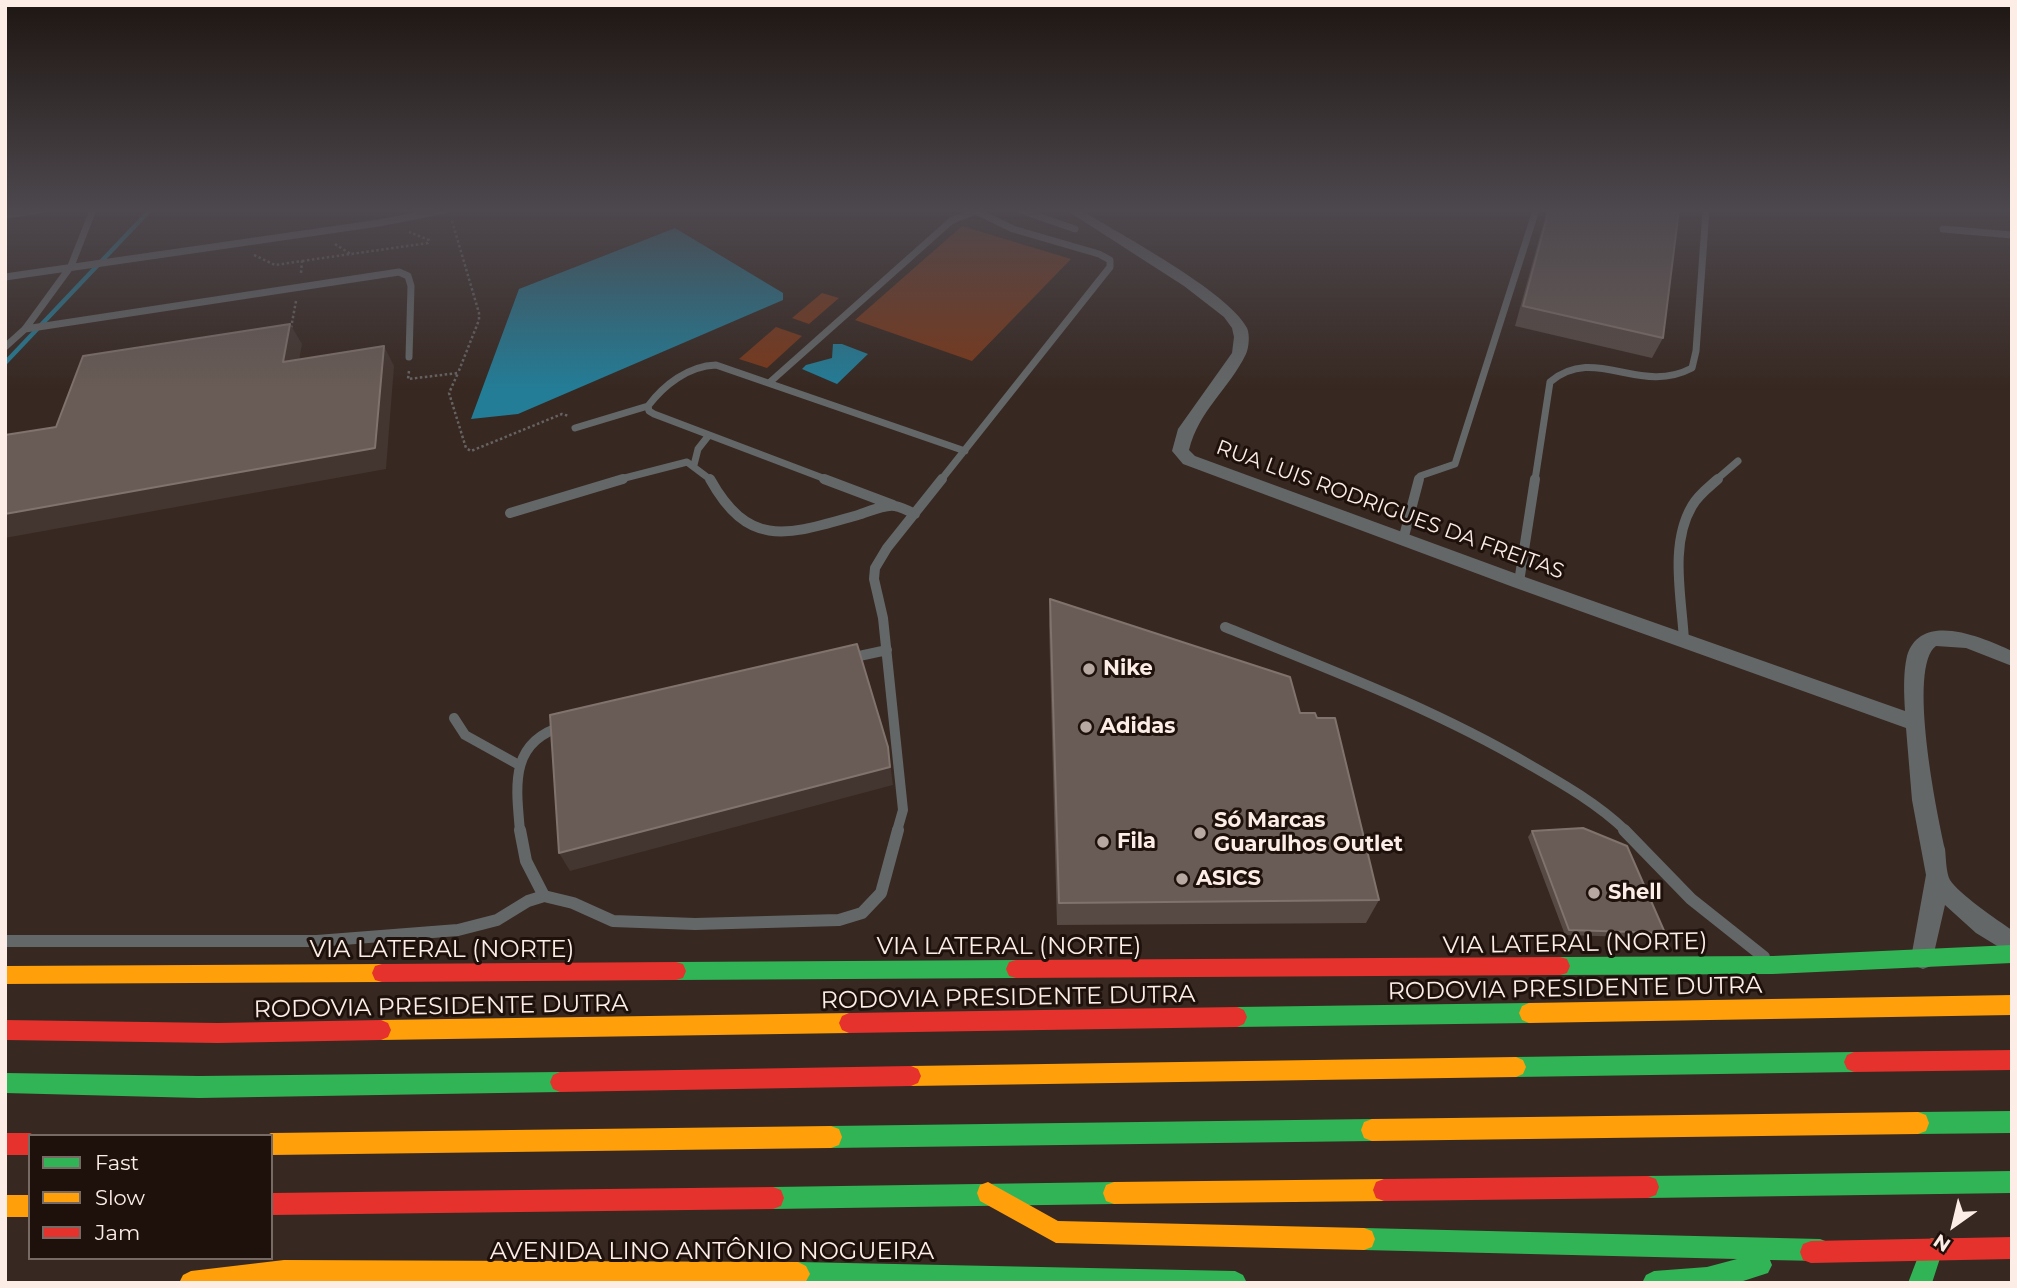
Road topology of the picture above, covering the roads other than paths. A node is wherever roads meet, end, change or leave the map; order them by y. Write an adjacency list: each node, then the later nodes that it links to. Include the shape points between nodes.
1 (47, 270): 8 (lane)
2 (69, 270): 9 (lane)
3 (896, 270): 12 (lane)
4 (1108, 270): 16 (lane)
5 (1162, 270): 22 (street, RUA LUIS RODRIGUES DA FREITAS, via 1208,296 1239,327 1242,341 1239,353 1186,429 1180,451 1189,460)
6 (1517, 270): 22 (lane, via 1455,464 1420,476)
7 (1702, 270): 23 (lane, via 1692,368 1673,379 1570,368 1558,372 1550,382)
8 (5, 277)
9 (25, 329): 10 (lane); 11 (lane, via 399,272 408,276 411,286)
10 (5, 347)
11 (409, 357)
12 (769, 383): 13 (lane, via 716,365 699,365); 16 (lane)
13 (648, 407): 14 (lane); 15 (lane, via 654,414)
14 (578, 427)
15 (709, 435): 18 (lane, via 698,449); 19 (lane)
16 (965, 451): 21 (lane)
17 (1738, 461): 25 (lane, via 1692,504 1685,519 1681,540)
18 (694, 465): 19 (lane, via 709,477 736,516 770,532 797,532); 20 (lane, via 681,462 661,467)
19 (893, 505): 21 (lane)
20 (510, 513)
21 (915, 514): 26 (lane, via 875,568)
22 (1403, 540): 23 (street, RUA LUIS RODRIGUES DA FREITAS)
23 (1519, 582): 25 (street, RUA LUIS RODRIGUES DA FREITAS)
24 (1225, 627): 39 (lane, via 1506,749 1598,808 1683,892)
25 (1684, 641): 31 (street, RUA LUIS RODRIGUES DA FREITAS)
26 (887, 650): 28 (lane); 34 (lane, via 903,810 881,892 862,913 839,920 613,921 566,900)
27 (2012, 659): 31 (street, via 1956,638 1922,645 1915,657)
28 (833, 662)
29 (454, 718): 32 (lane, via 468,739 502,752)
30 (580, 722): 32 (lane, via 553,728 536,740)
31 (1916, 723): 33 (street)
32 (519, 765): 34 (lane, via 520,842 531,880)
33 (1937, 883): 36 (street); 38 (street)
34 (544, 896): 35 (lane, via 497,920 458,930 317,941)
35 (5, 941)
36 (2012, 944)
37 (2012, 954): 38 (main road, VIA LATERAL (NORTE))
38 (1923, 958): 39 (main road, VIA LATERAL (NORTE))
39 (1773, 965): 40 (main road, VIA LATERAL (NORTE))
40 (5, 975)
41 (2012, 1005): 42 (main road, RODOVIA PRESIDENTE DUTRA, via 218,1033)
42 (5, 1030)
43 (2012, 1059): 44 (main road, via 199,1087)
44 (5, 1083)
45 (2012, 1122): 48 (main road)
46 (5, 1144): 47 (main road)
47 (28, 1144)
48 (273, 1144)
49 (2012, 1182): 50 (main road)
50 (988, 1194): 51 (main road); 56 (main road, via 1056,1231)
51 (273, 1204)
52 (5, 1206): 53 (main road)
53 (28, 1206)
54 (2012, 1248): 55 (main road)
55 (1931, 1249): 56 (main road); 60 (main road)
56 (1820, 1250): 59 (main road, via 1707,1279)
57 (191, 1283): 58 (main road, AVENIDA LINO ANTÔNIO NOGUEIRA, via 284,1272 846,1274)
58 (1235, 1283)
59 (1654, 1283)
60 (1920, 1283)

